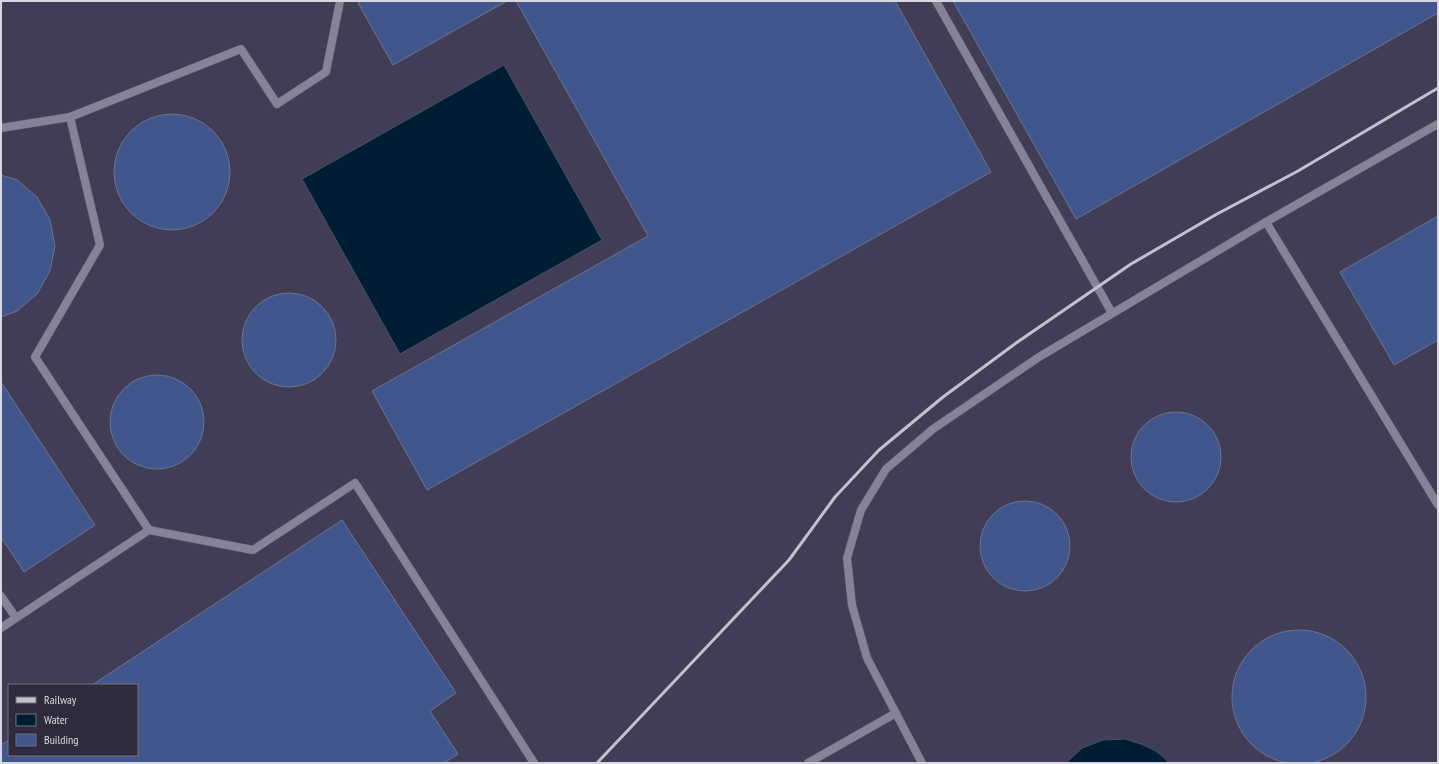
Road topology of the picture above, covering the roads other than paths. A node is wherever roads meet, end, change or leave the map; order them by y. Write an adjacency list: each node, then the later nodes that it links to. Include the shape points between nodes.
1 (340, 1): 3 (lane, via 326,72 277,104 241,49)
2 (936, 1): 7 (lane)
3 (70, 117): 5 (lane); 9 (lane, via 100,246 35,357)
4 (1438, 124): 6 (lane)
5 (1, 128)
6 (1266, 222): 7 (lane); 8 (lane)
7 (1112, 313): 13 (lane, via 1038,357 933,429 886,469 861,510 847,558 852,604 867,658)
8 (1438, 505)
9 (149, 530): 11 (lane); 14 (lane, via 253,550 355,483)
10 (1, 596): 11 (lane)
11 (16, 618): 12 (lane)
12 (1, 628)
13 (896, 713): 15 (lane); 16 (lane)
14 (534, 763)
15 (808, 763)
16 (922, 763)

